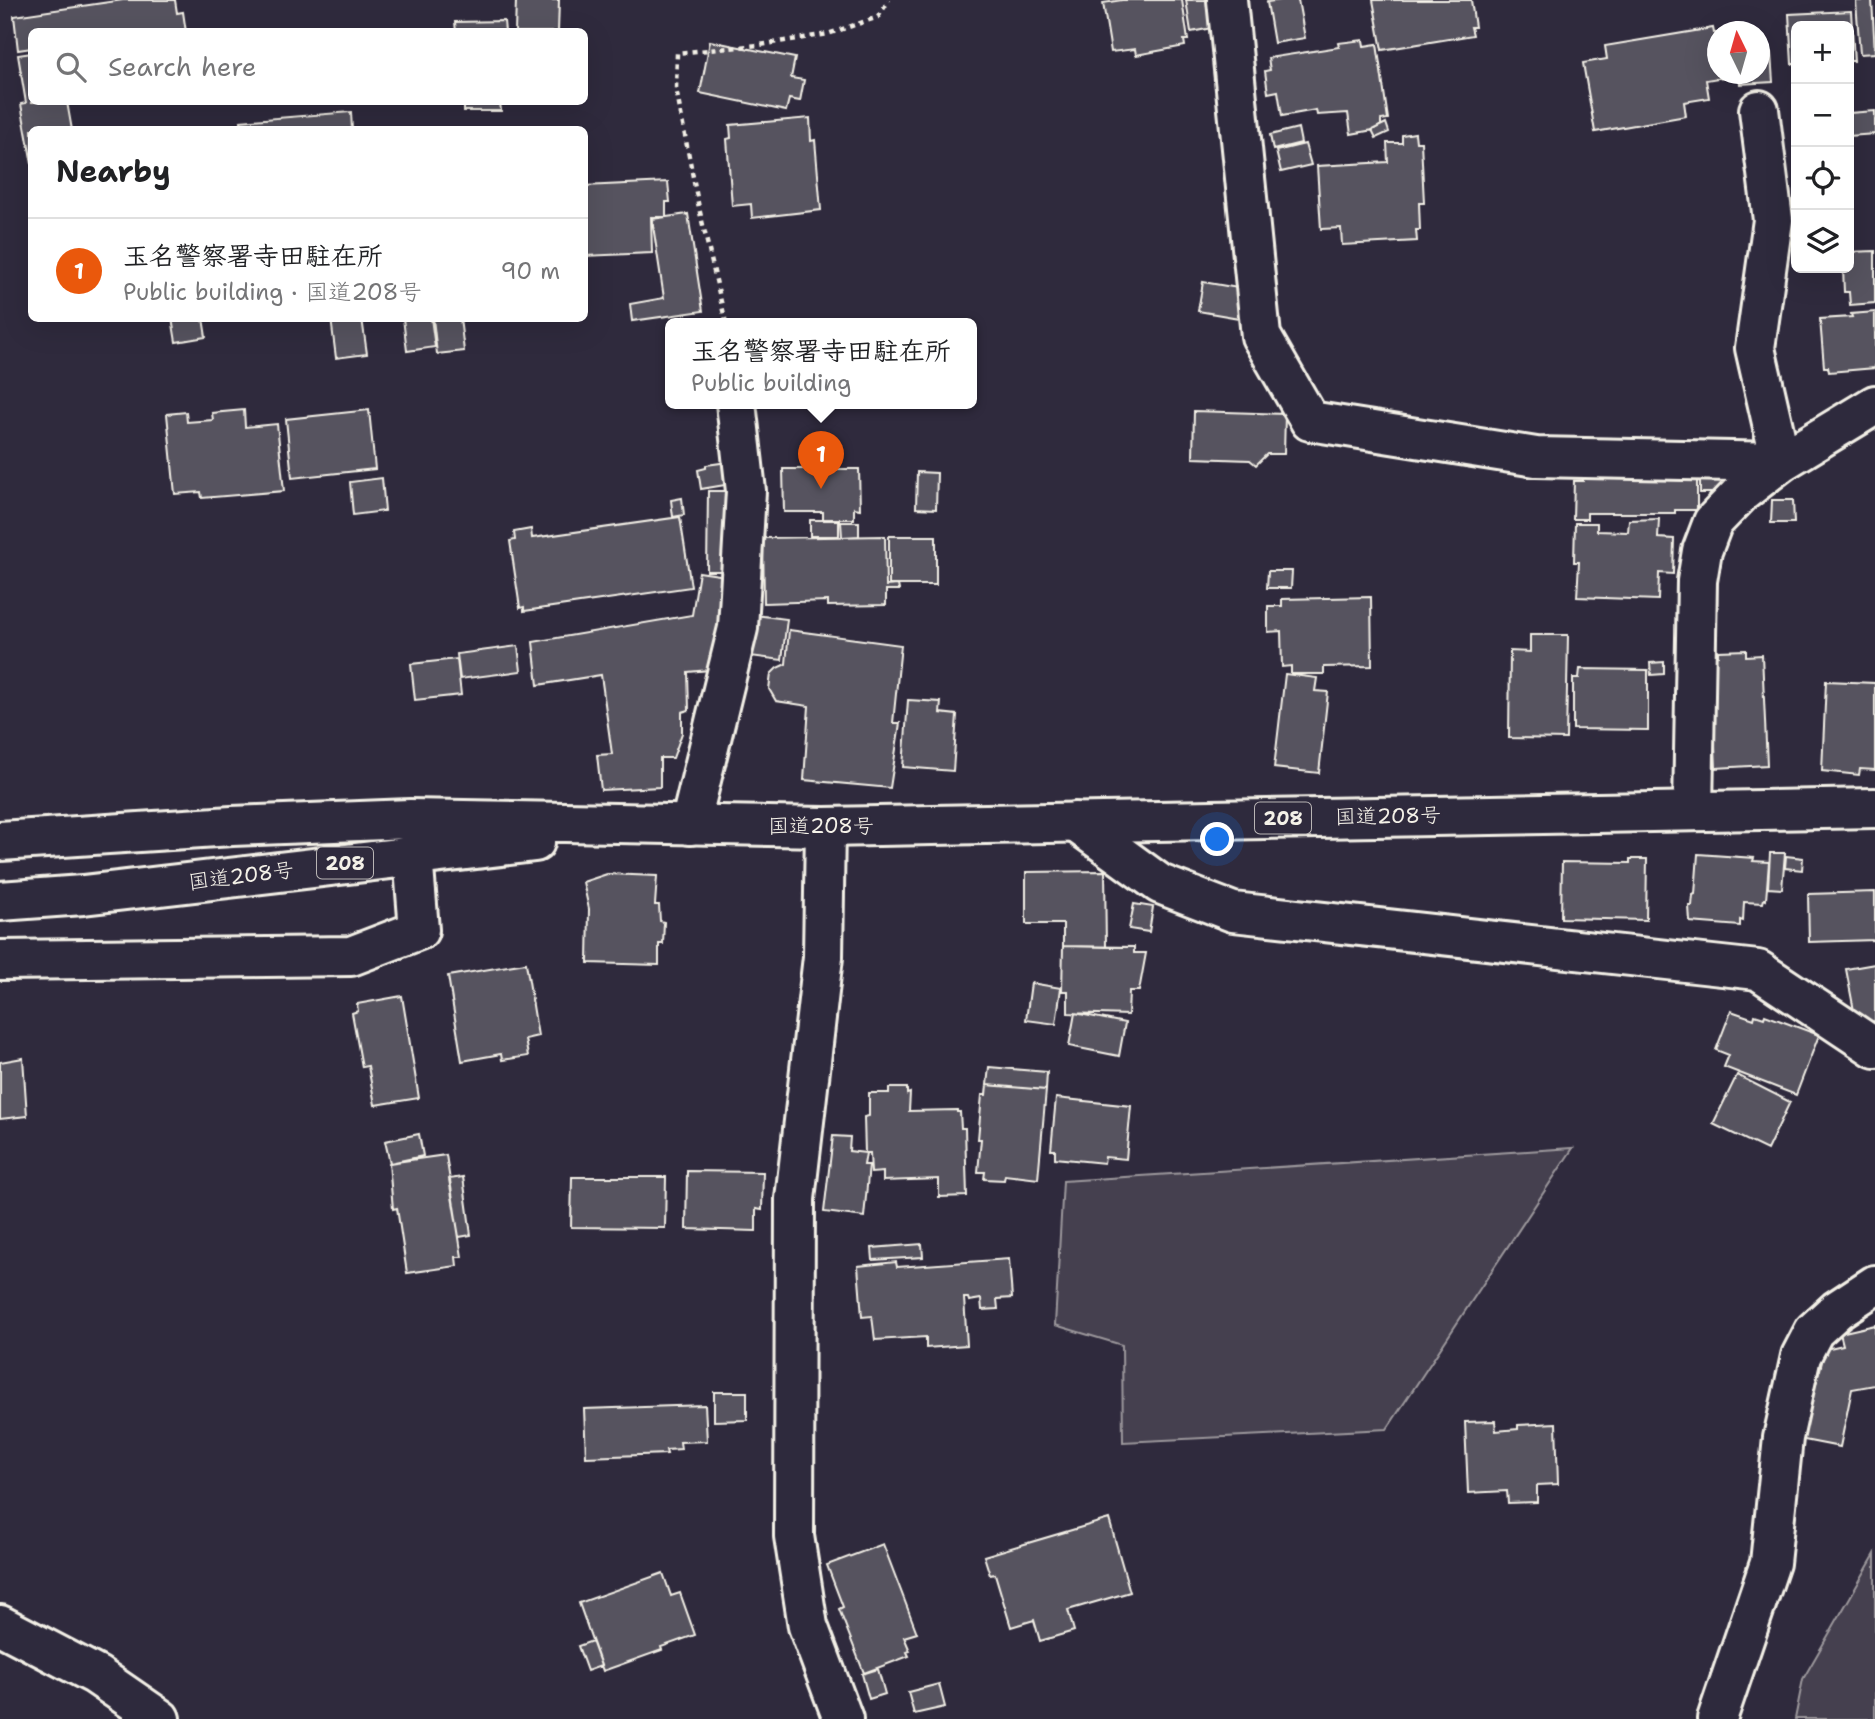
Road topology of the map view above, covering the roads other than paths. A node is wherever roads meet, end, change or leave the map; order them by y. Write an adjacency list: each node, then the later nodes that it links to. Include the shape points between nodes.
1 (1227, 0): 5 (main road, via 1261,336 1310,421 1536,457)
2 (1759, 110): 5 (main road, via 1773,220 1755,348)
3 (1875, 405): 5 (main road)
4 (737, 409): 9 (main road, via 746,491 738,628)
5 (1781, 462): 7 (main road, via 1713,522 1702,551 1695,621)
6 (1875, 808): 7 (main road, 国道208号 / 208)
7 (1693, 810): 8 (main road, 国道208号 / 208)
8 (1075, 822): 10 (main road, 国道208号 / 208); 15 (main road, via 1160,884 1233,912 1758,970)
9 (690, 825): 10 (main road, 国道208号 / 208); 11 (main road, 国道208号 / 208, via 410,819); 12 (main road, 国道208号 / 208)
10 (825, 827): 19 (main road, via 823,957 795,1199 794,1536 808,1626)
11 (0, 841)
12 (414, 855): 13 (main road, 国道208号 / 208); 14 (main road, via 419,930 351,956)
13 (0, 901)
14 (0, 960)
15 (1875, 1048)
16 (1875, 1285): 20 (main road, via 1814,1331 1801,1356 1783,1438 1770,1563)
17 (0, 1625): 18 (main road, via 96,1675)
18 (160, 1719)
19 (843, 1719)
20 (1717, 1719)

